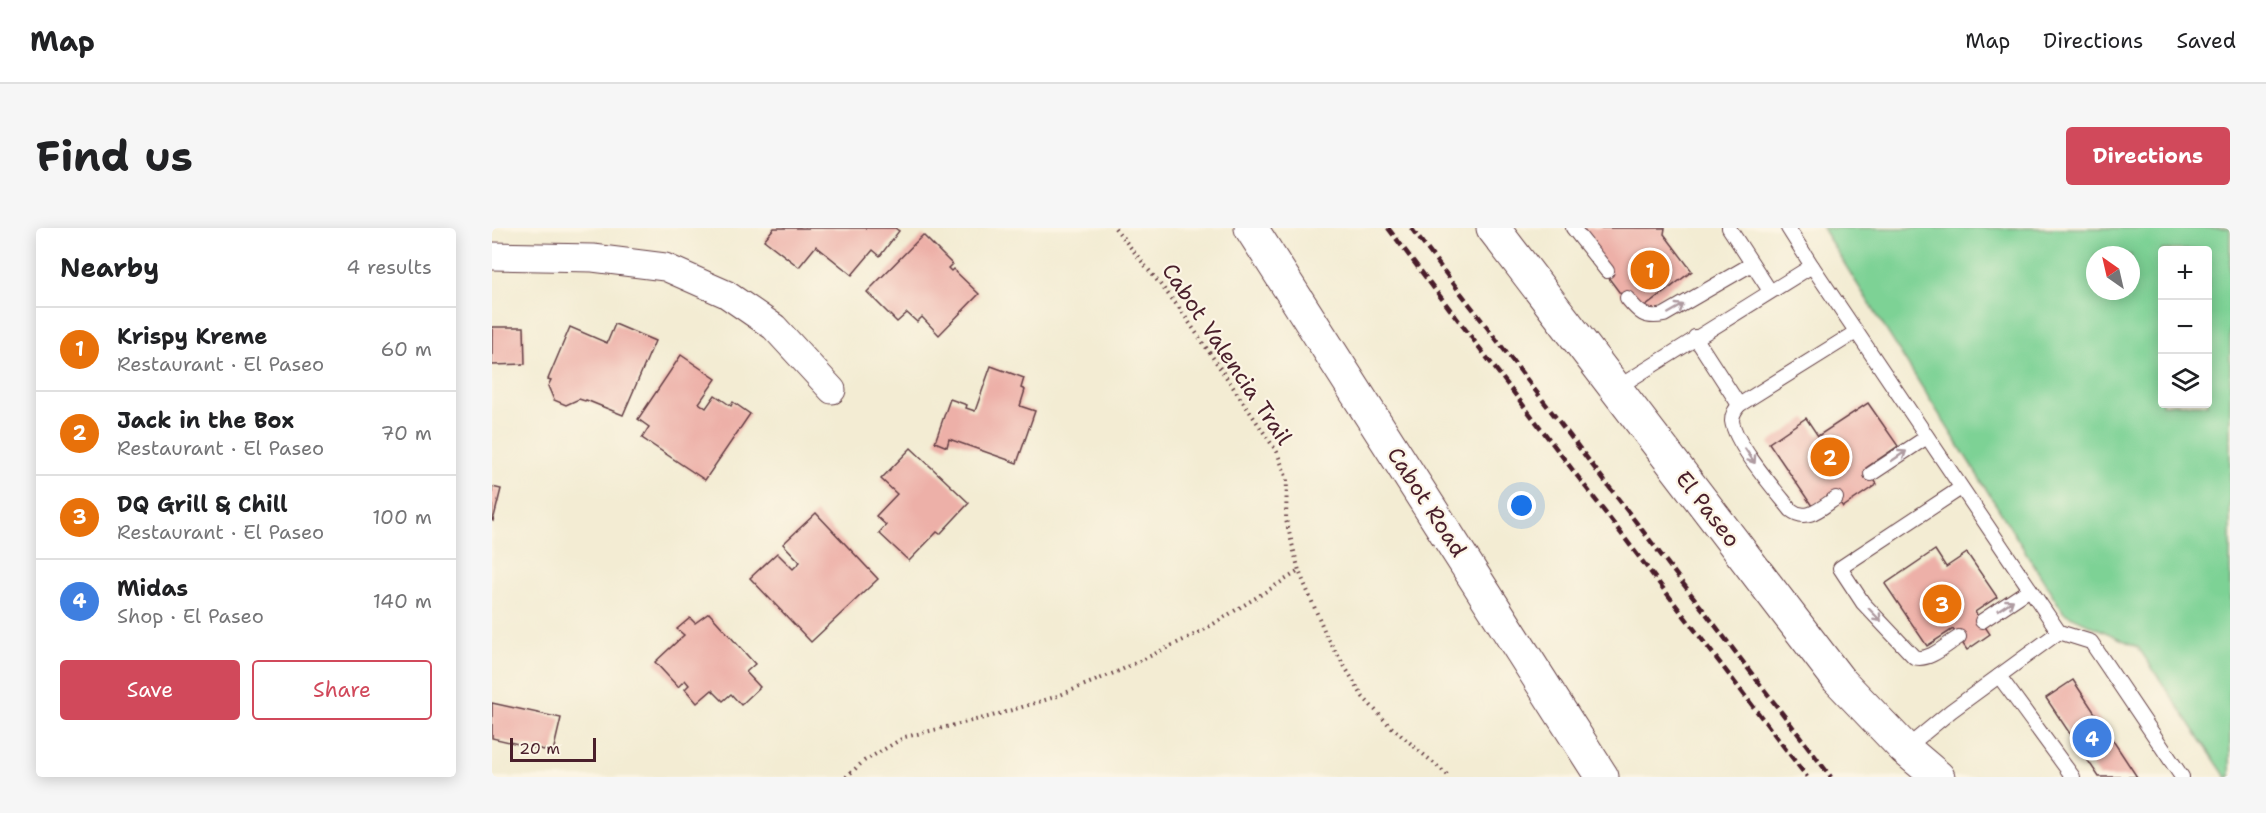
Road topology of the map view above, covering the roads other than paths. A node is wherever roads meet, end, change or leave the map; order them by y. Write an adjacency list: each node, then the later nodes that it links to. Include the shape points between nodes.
1 (1251, 228): 27 (street, Cabot Road)
2 (1493, 228): 14 (street, El Paseo)
3 (1573, 228): 9 (lane)
4 (1729, 228): 7 (lane)
5 (1788, 228): 8 (lane)
6 (492, 256): 15 (street, via 593,258 665,267 726,294 774,327)
7 (1752, 264): 10 (lane); 11 (lane, one-way to 7, via 1644,316 1653,318)
8 (1812, 266): 10 (lane); 12 (lane)
9 (1607, 272)
10 (1770, 291): 13 (lane)
11 (1627, 298)
12 (1856, 332): 16 (lane); 17 (lane)
13 (1695, 337): 14 (lane); 16 (lane)
14 (1615, 389): 26 (street, El Paseo, via 1838,679)
15 (832, 390)
16 (1739, 405): 20 (lane, one-way to 20, via 1732,414 1732,424 1791,510 1797,515 1811,514)
17 (1927, 437): 18 (lane, one-way to 17); 19 (lane)
18 (1871, 474)
19 (1961, 488): 21 (lane); 24 (lane, one-way to 24, via 1840,568 1863,603 1914,657 1928,658)
20 (1836, 498)
21 (2030, 589): 22 (lane, one-way to 21); 23 (lane)
22 (1982, 621)
23 (2059, 632): 25 (lane); 30 (lane, via 2091,642)
24 (1959, 637)
25 (1999, 676): 26 (lane); 29 (lane)
26 (1905, 749): 28 (street, El Paseo)
27 (1602, 777)
28 (1938, 777)
29 (2073, 777)
30 (2182, 777)

